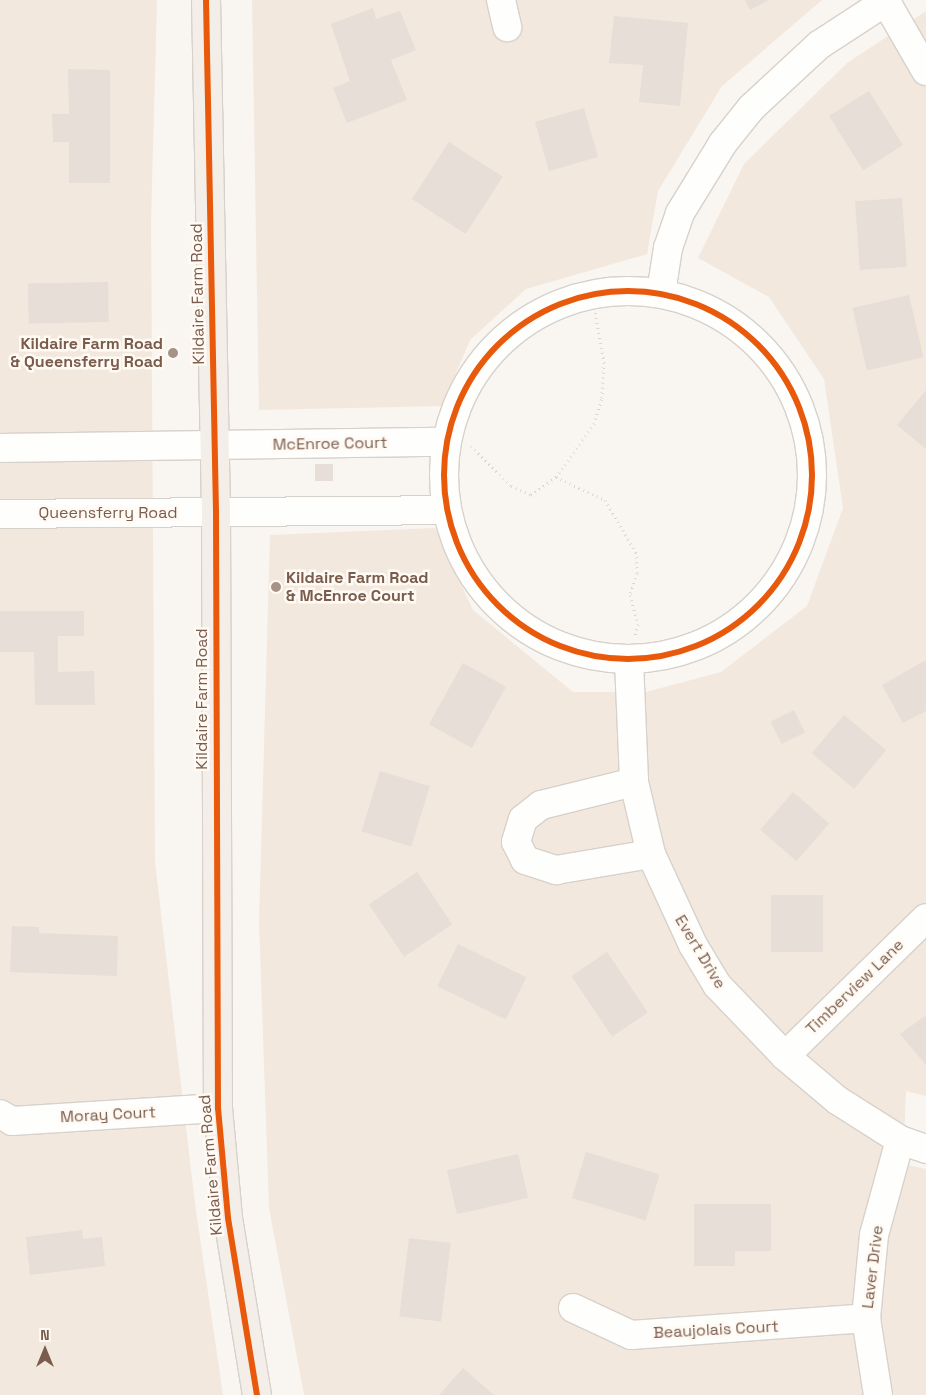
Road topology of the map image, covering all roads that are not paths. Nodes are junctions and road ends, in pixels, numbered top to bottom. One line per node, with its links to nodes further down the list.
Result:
1 (206, 0): 8 (main road, Kildaire Farm Road)
2 (501, 0): 4 (street)
3 (886, 0): 5 (street); 6 (street)
4 (507, 27)
5 (926, 71)
6 (661, 293): 7 (street); 13 (street)
7 (447, 431): 8 (street, McEnroe Court); 10 (street)
8 (215, 446): 9 (street); 11 (main road, Kildaire Farm Road)
9 (0, 448)
10 (446, 510): 11 (street); 13 (street)
11 (216, 512): 12 (street, Queensferry Road); 18 (main road, Kildaire Farm Road)
12 (0, 514)
13 (629, 660): 14 (street, Evert Drive)
14 (634, 782): 15 (street, Evert Drive); 15 (street)
15 (651, 854): 17 (street, Evert Drive)
16 (926, 918): 17 (street, Timberview Lane)
17 (785, 1056): 20 (street, Evert Drive)
18 (218, 1108): 19 (street, Moray Court); 24 (main road, Kildaire Farm Road)
19 (0, 1114)
20 (900, 1140): 21 (street, Evert Drive); 23 (street, Laver Drive)
21 (926, 1149)
22 (572, 1308): 23 (street, Beaujolais Court)
23 (866, 1318): 25 (street, Laver Drive)
24 (257, 1395)
25 (878, 1395)

